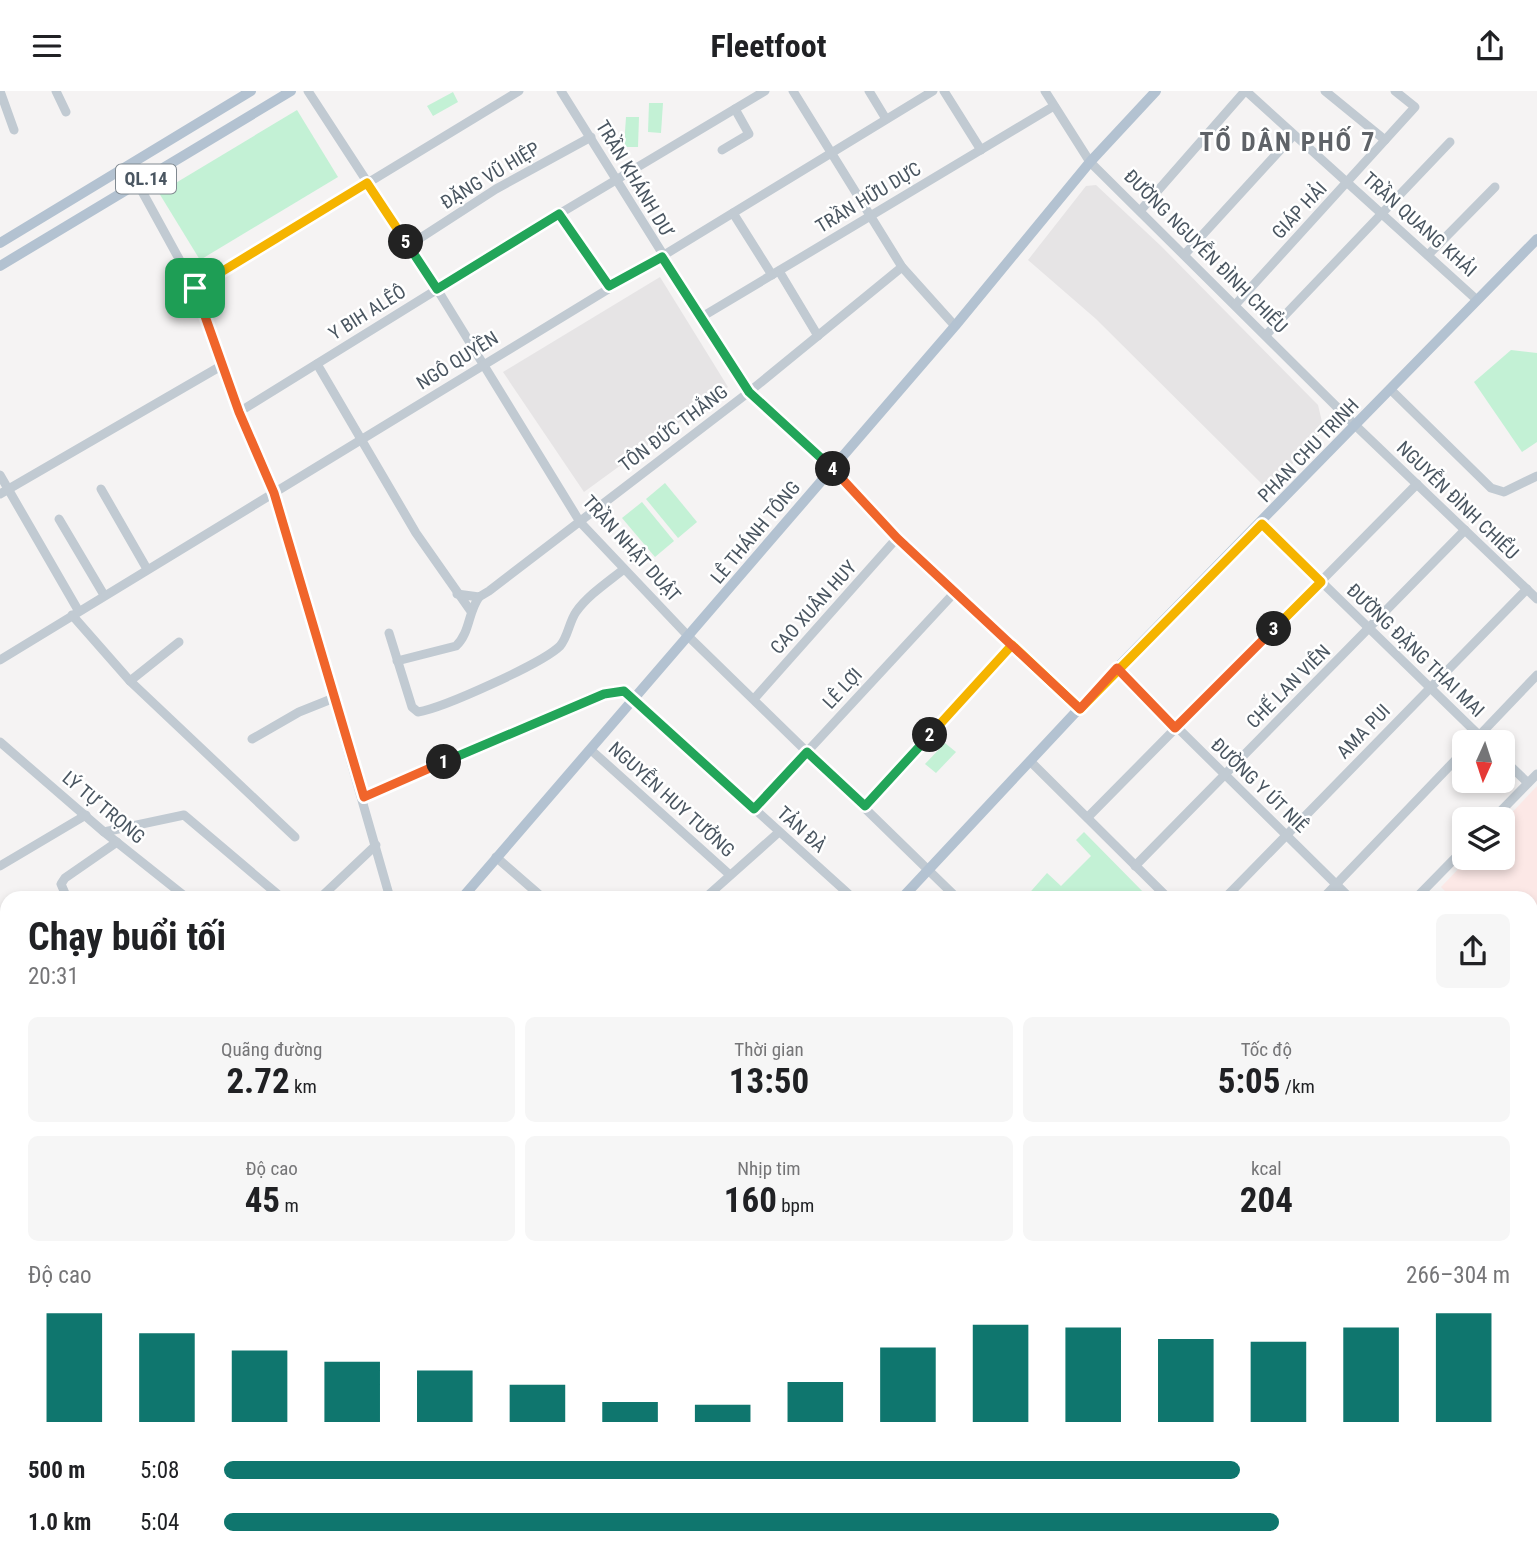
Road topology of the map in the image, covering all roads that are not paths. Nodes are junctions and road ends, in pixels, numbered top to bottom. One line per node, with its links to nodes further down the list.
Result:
1 (0, 91): 22 (street)
2 (56, 91): 20 (street)
3 (251, 91): 42 (main road, QL.14)
4 (291, 91): 34 (main road, QL.14)
5 (308, 91): 33 (street, TRẦN NHẬT DUẬT)
6 (519, 91): 33 (street)
7 (561, 91): 24 (street, TRẦN KHÁNH DƯ)
8 (765, 91): 19 (street, Y BIH ALÊÔ)
9 (793, 91): 29 (street)
10 (869, 91): 21 (street)
11 (933, 91): 21 (street, NGÔ QUYỀN)
12 (944, 91): 28 (street)
13 (1045, 91): 18 (street, ĐƯỜNG NGUYỄN ĐÌNH CHIỂU)
14 (1156, 91): 30 (main road, LÊ THÁNH TÔNG)
15 (1245, 91): 23 (street, TRẦN QUANG KHẢI); 36 (street)
16 (1325, 91): 25 (street)
17 (1395, 91): 25 (street, GIÁP HẢI)
18 (1054, 106): 28 (street, TRẦN HỮU DỰC); 30 (street, ĐƯỜNG NGUYỄN ĐÌNH CHIỂU)
19 (735, 110): 27 (street); 31 (street, Y BIH ALÊÔ)
20 (66, 112)
21 (886, 119): 29 (street, NGÔ QUYỀN)
22 (14, 130)
23 (1293, 136): 32 (street, TRẦN QUANG KHẢI); 44 (street)
24 (591, 137): 31 (street, TRẦN KHÁNH DƯ); 43 (street, ĐẶNG VŨ HIỆP)
25 (1385, 140): 32 (street, GIÁP HẢI)
26 (1450, 142): 37 (street)
27 (722, 150)
28 (981, 150): 40 (street, TRẦN HỮU DỰC)
29 (833, 151): 38 (street, NGÔ QUYỀN); 40 (street)
30 (1090, 162): 36 (street, ĐƯỜNG NGUYỄN ĐÌNH CHIỂU); 56 (main road, LÊ THÁNH TÔNG)
31 (618, 180): 39 (street, Y BIH ALÊÔ); 46 (street, TRẦN KHÁNH DƯ)
32 (1348, 182): 37 (street, TRẦN QUANG KHẢI); 54 (street, GIÁP HẢI)
33 (367, 183): 43 (street, TRẦN NHẬT DUẬT); 51 (street)
34 (138, 184): 47 (main road, QL.14); 51 (street)
35 (1495, 187): 45 (street)
36 (1140, 211): 44 (street, ĐƯỜNG NGUYỄN ĐÌNH CHIỂU)
37 (1382, 211): 45 (street, TRẦN QUANG KHẢI); 57 (street)
38 (733, 213): 46 (street, NGÔ QUYỀN); 49 (street)
39 (559, 214): 50 (street); 52 (street, Y BIH ALÊÔ)
40 (871, 216): 48 (street); 49 (street, TRẦN HỮU DỰC)
41 (1537, 239): 53 (main road, PHAN CHU TRINH)
42 (0, 243)
43 (408, 246): 52 (street, TRẦN NHẬT DUẬT)
44 (1185, 254): 54 (street, ĐƯỜNG NGUYỄN ĐÌNH CHIỂU)
45 (1428, 255): 53 (street, TRẦN QUANG KHẢI)
46 (662, 257): 50 (street, NGÔ QUYỀN); 55 (street, TRẦN KHÁNH DƯ)
47 (0, 266)
48 (902, 267): 56 (street); 58 (street, TÔN ĐỨC THẮNG)
49 (776, 273): 55 (street, TRẦN HỮU DỰC); 58 (street)
50 (609, 286): 60 (street, NGÔ QUYỀN)
51 (195, 288): 61 (street)
52 (437, 289): 59 (street, Y BIH ALÊÔ); 60 (street, TRẦN NHẬT DUẬT)
53 (1477, 300): 62 (main road, PHAN CHU TRINH)
54 (1236, 304): 57 (street, ĐƯỜNG NGUYỄN ĐÌNH CHIỂU)
55 (700, 318): 63 (street, TRẦN KHÁNH DƯ)
56 (955, 326): 67 (main road, LÊ THÁNH TÔNG)
57 (1266, 335): 65 (street, ĐƯỜNG NGUYỄN ĐÌNH CHIỂU)
58 (818, 336): 63 (street, TÔN ĐỨC THẮNG)
59 (317, 364): 64 (street, Y BIH ALÊÔ); 66 (street)
60 (482, 365): 66 (street, NGÔ QUYỀN); 75 (street, TRẦN NHẬT DUẬT)
61 (222, 366): 64 (street); 72 (street)
62 (1390, 389): 65 (main road, PHAN CHU TRINH); 69 (street)
63 (749, 392): 67 (street, TRẦN KHÁNH DƯ); 75 (street, TÔN ĐỨC THẮNG)
64 (239, 412): 73 (street)
65 (1356, 426): 70 (street, NGUYỄN ĐÌNH CHIỂU); 76 (main road, PHAN CHU TRINH)
66 (361, 440): 73 (street, NGÔ QUYỀN); 84 (street)
67 (832, 468): 78 (street, TRẦN KHÁNH DƯ); 92 (main road, LÊ THÁNH TÔNG)
68 (0, 475): 72 (street)
69 (1537, 476)
70 (1417, 484): 77 (street, NGUYỄN ĐÌNH CHIỂU); 81 (street)
71 (101, 489): 79 (street)
72 (4, 492): 89 (street)
73 (274, 493): 79 (street, NGÔ QUYỀN); 101 (street)
74 (59, 519): 85 (street)
75 (580, 521): 80 (street, TRẦN NHẬT DUẬT); 86 (street, TÔN ĐỨC THẮNG)
76 (1262, 524): 81 (street, ĐƯỜNG ĐẶNG THAI MAI); 97 (main road, PHAN CHU TRINH)
77 (1465, 530): 82 (street, NGUYỄN ĐÌNH CHIỂU); 90 (street, CHẾ LAN VIÊN)
78 (897, 538): 83 (street, TRẦN KHÁNH DƯ); 103 (street, CAO XUÂN HUY)
79 (147, 569): 85 (street, NGÔ QUYỀN)
80 (624, 569): 92 (street, TRẦN NHẬT DUẬT); 96 (street)
81 (1321, 582): 90 (street, ĐƯỜNG ĐẶNG THAI MAI); 105 (street)
82 (1527, 589): 87 (street, NGUYỄN ĐÌNH CHIỂU); 100 (street, AMA PUI)
83 (956, 591): 94 (street, TRẦN KHÁNH DƯ); 111 (street, LÊ LỢI)
84 (457, 594): 86 (street); 88 (street)
85 (104, 595): 89 (street, NGÔ QUYỀN)
86 (480, 597): 88 (street, TÔN ĐỨC THẮNG)
87 (1537, 599)
88 (470, 610): 96 (street, TÔN ĐỨC THẮNG)
89 (75, 613): 95 (street, NGÔ QUYỀN); 99 (street)
90 (1368, 630): 100 (street, ĐƯỜNG ĐẶNG THAI MAI); 116 (street, CHẾ LAN VIÊN)
91 (389, 633): 96 (street)
92 (688, 637): 102 (main road, LÊ THÁNH TÔNG); 103 (street, TRẦN NHẬT DUẬT)
93 (179, 642): 99 (street)
94 (1012, 645): 104 (street, TRẦN KHÁNH DƯ); 119 (street)
95 (0, 660)
96 (397, 661)
97 (1117, 668): 104 (main road, PHAN CHU TRINH); 105 (street, ĐƯỜNG Y ÚT NIÊ)
98 (1537, 674): 107 (street)
99 (130, 681): 127 (street)
100 (1430, 687): 106 (street, ĐƯỜNG ĐẶNG THAI MAI); 126 (street, AMA PUI)
101 (334, 698): 108 (street); 118 (street)
102 (636, 699): 110 (main road, LÊ THÁNH TÔNG); 118 (street); 121 (street, TẢN ĐÀ)
103 (754, 699): 111 (street, TRẦN NHẬT DUẬT)
104 (1080, 709): 112 (main road, PHAN CHU TRINH)
105 (1175, 728): 116 (street, ĐƯỜNG Y ÚT NIÊ); 123 (street)
106 (1470, 730)
107 (1488, 730)
108 (252, 739)
109 (0, 742): 122 (street, LÝ TỰ TRỌNG)
110 (591, 750): 130 (main road, LÊ THÁNH TÔNG); 135 (street, NGUYỄN HUY TƯỞNG)
111 (807, 752): 119 (street, TRẦN NHẬT DUẬT); 121 (street, LÊ LỢI)
112 (1030, 761): 123 (street); 134 (main road, PHAN CHU TRINH)
113 (1452, 764): 136 (street)
114 (1516, 771): 117 (street)
115 (1537, 774): 117 (street)
116 (1224, 775): 126 (street, ĐƯỜNG Y ÚT NIÊ); 133 (street, CHẾ LAN VIÊN)
117 (1528, 783): 120 (street)
118 (364, 797): 129 (street)
119 (865, 806): 134 (street, TRẦN NHẬT DUẬT)
120 (1505, 807)
121 (754, 809): 125 (street, TẢN ĐÀ)
122 (86, 815): 124 (street, LÝ TỰ TRỌNG); 132 (street)
123 (1088, 817): 133 (street)
124 (104, 832): 128 (street, LÝ TỰ TRỌNG); 139 (street)
125 (779, 832): 135 (street); 145 (street, TẢN ĐÀ)
126 (1287, 835): 136 (street, ĐƯỜNG Y ÚT NIÊ); 149 (street, AMA PUI)
127 (295, 837)
128 (117, 842): 137 (street); 138 (street, LÝ TỰ TRỌNG)
129 (376, 845): 140 (street); 141 (street)
130 (496, 857): 142 (main road, LÊ THÁNH TÔNG); 143 (street)
131 (1452, 861): 152 (street)
132 (0, 866)
133 (1135, 866): 148 (street)
134 (929, 870): 146 (main road, PHAN CHU TRINH); 147 (street, TRẦN NHẬT DUẬT)
135 (730, 875): 144 (street)
136 (1336, 884): 150 (street); 151 (street, ĐƯỜNG Y ÚT NIÊ)
137 (64, 891)
138 (178, 891)
139 (274, 891)
140 (327, 891)
141 (388, 891)
142 (468, 891)
143 (536, 891)
144 (713, 891)
145 (845, 891)
146 (909, 891)
147 (950, 891)
148 (1161, 891)
149 (1232, 891)
150 (1330, 891)
151 (1343, 891)
152 (1423, 891)

